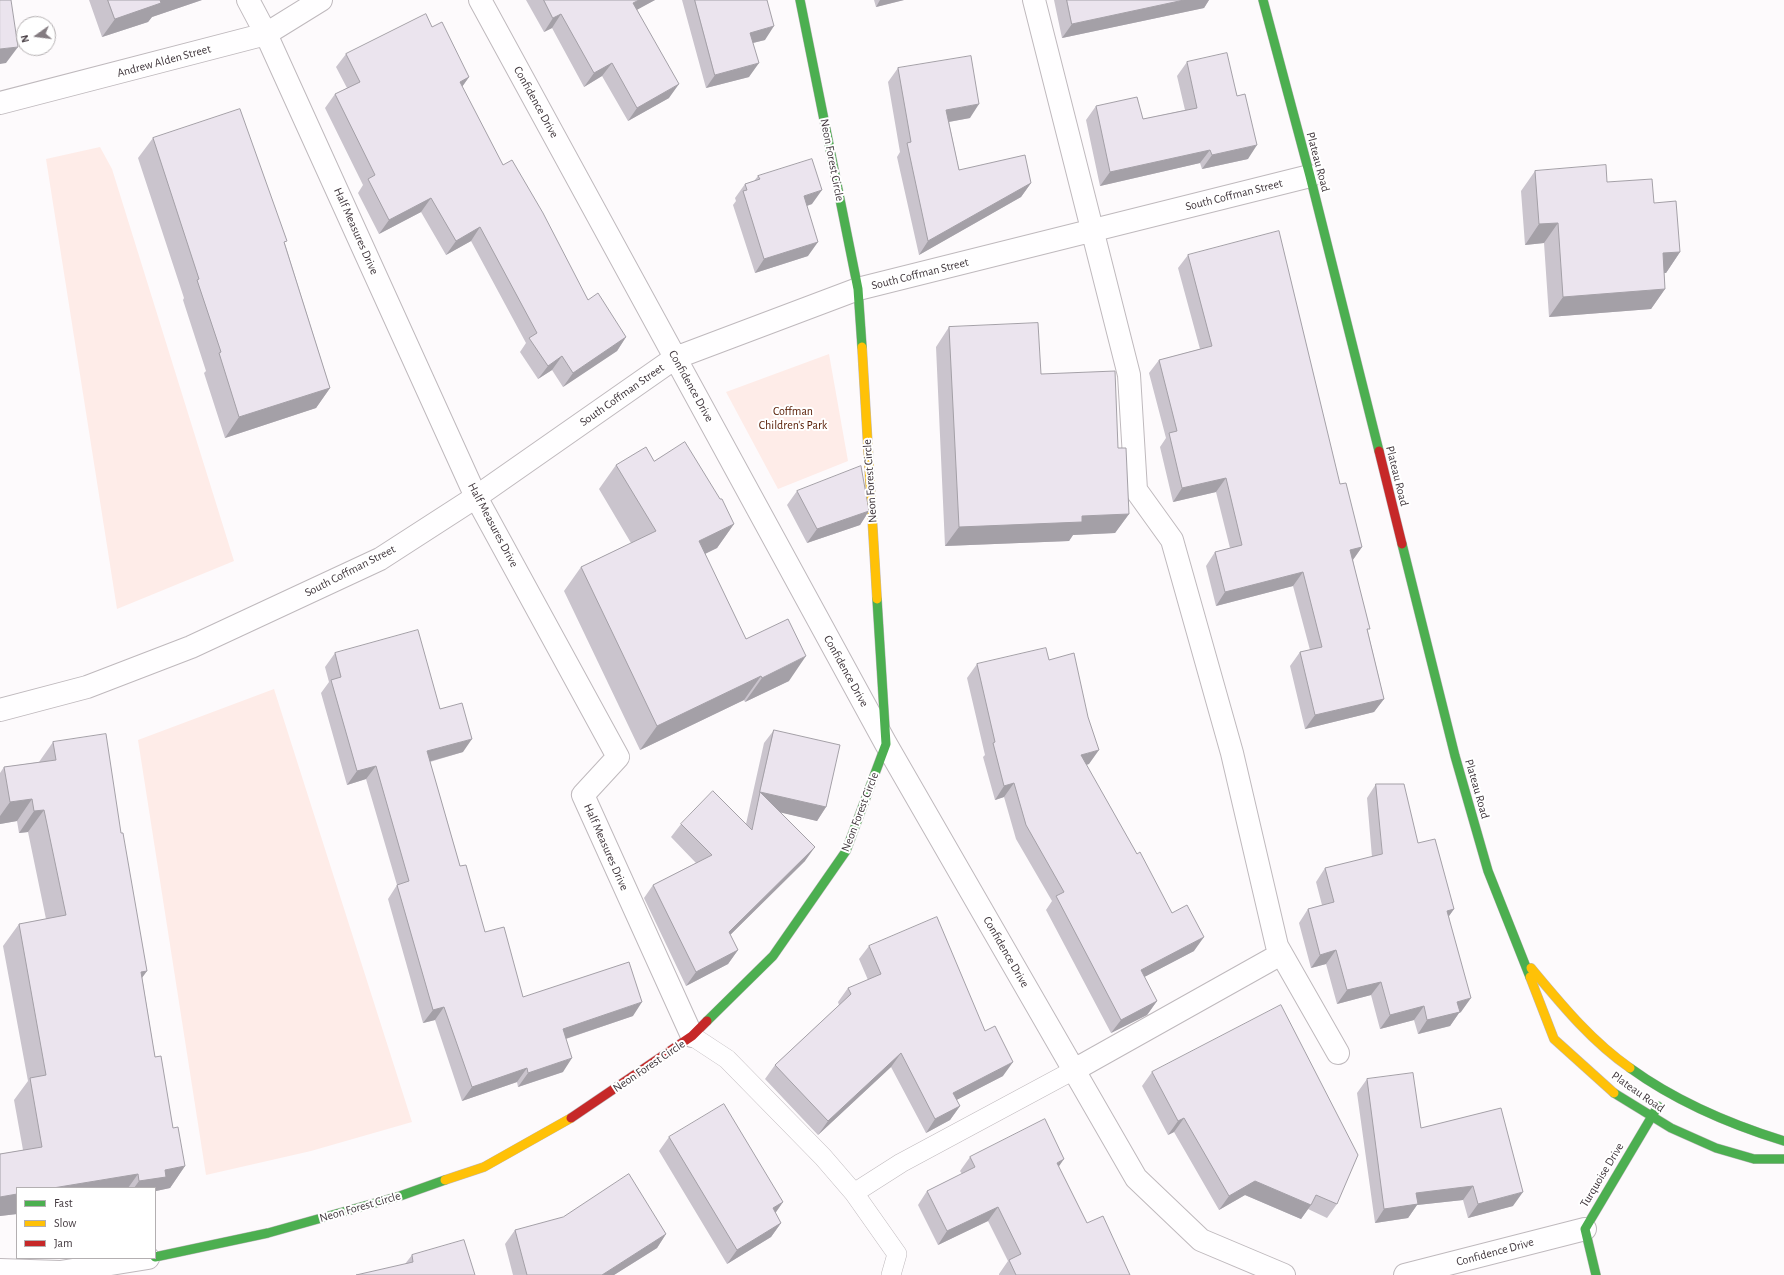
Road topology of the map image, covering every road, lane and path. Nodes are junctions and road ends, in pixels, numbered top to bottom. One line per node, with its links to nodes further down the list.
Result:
1 (248, 0): 7 (street, Half Measures Drive)
2 (321, 0): 7 (street, Andrew Alden Street)
3 (480, 0): 12 (street, Confidence Drive)
4 (800, 0): 11 (street, Neon Forest Circle)
5 (1034, 0): 10 (street)
6 (1263, 0): 9 (street, Plateau Road)
7 (266, 34): 8 (street, Andrew Alden Street); 13 (street, Half Measures Drive)
8 (0, 104)
9 (1310, 176): 10 (street, South Coffman Street); 17 (street, Plateau Road)
10 (1093, 230): 11 (street, South Coffman Street); 16 (street)
11 (858, 289): 12 (street, South Coffman Street); 15 (street, Neon Forest Circle)
12 (675, 358): 13 (street, South Coffman Street); 15 (street, Confidence Drive)
13 (476, 497): 14 (street, South Coffman Street); 18 (street, Half Measures Drive)
14 (0, 710)
15 (886, 744): 18 (street, Neon Forest Circle); 20 (street, Confidence Drive)
16 (1281, 954): 19 (street); 20 (street)
17 (1520, 954): 21 (street, Plateau Road); 22 (street, Plateau Road)
18 (692, 1036): 25 (lane); 27 (street, Neon Forest Circle)
19 (1338, 1053)
20 (1074, 1070): 25 (lane); 31 (street, Confidence Drive)
21 (1665, 1093): 22 (street, Turquoise Drive); 23 (street, Plateau Road)
22 (1651, 1118): 24 (street, Plateau Road); 26 (street, Turquoise Drive)
23 (1784, 1141)
24 (1784, 1159)
25 (854, 1193): 30 (lane)
26 (1585, 1229): 32 (street, Confidence Drive); 33 (street)
27 (156, 1257)
28 (142, 1259): 29 (street)
29 (0, 1270)
30 (891, 1275)
31 (1284, 1275)
32 (1405, 1275)
33 (1596, 1275)

